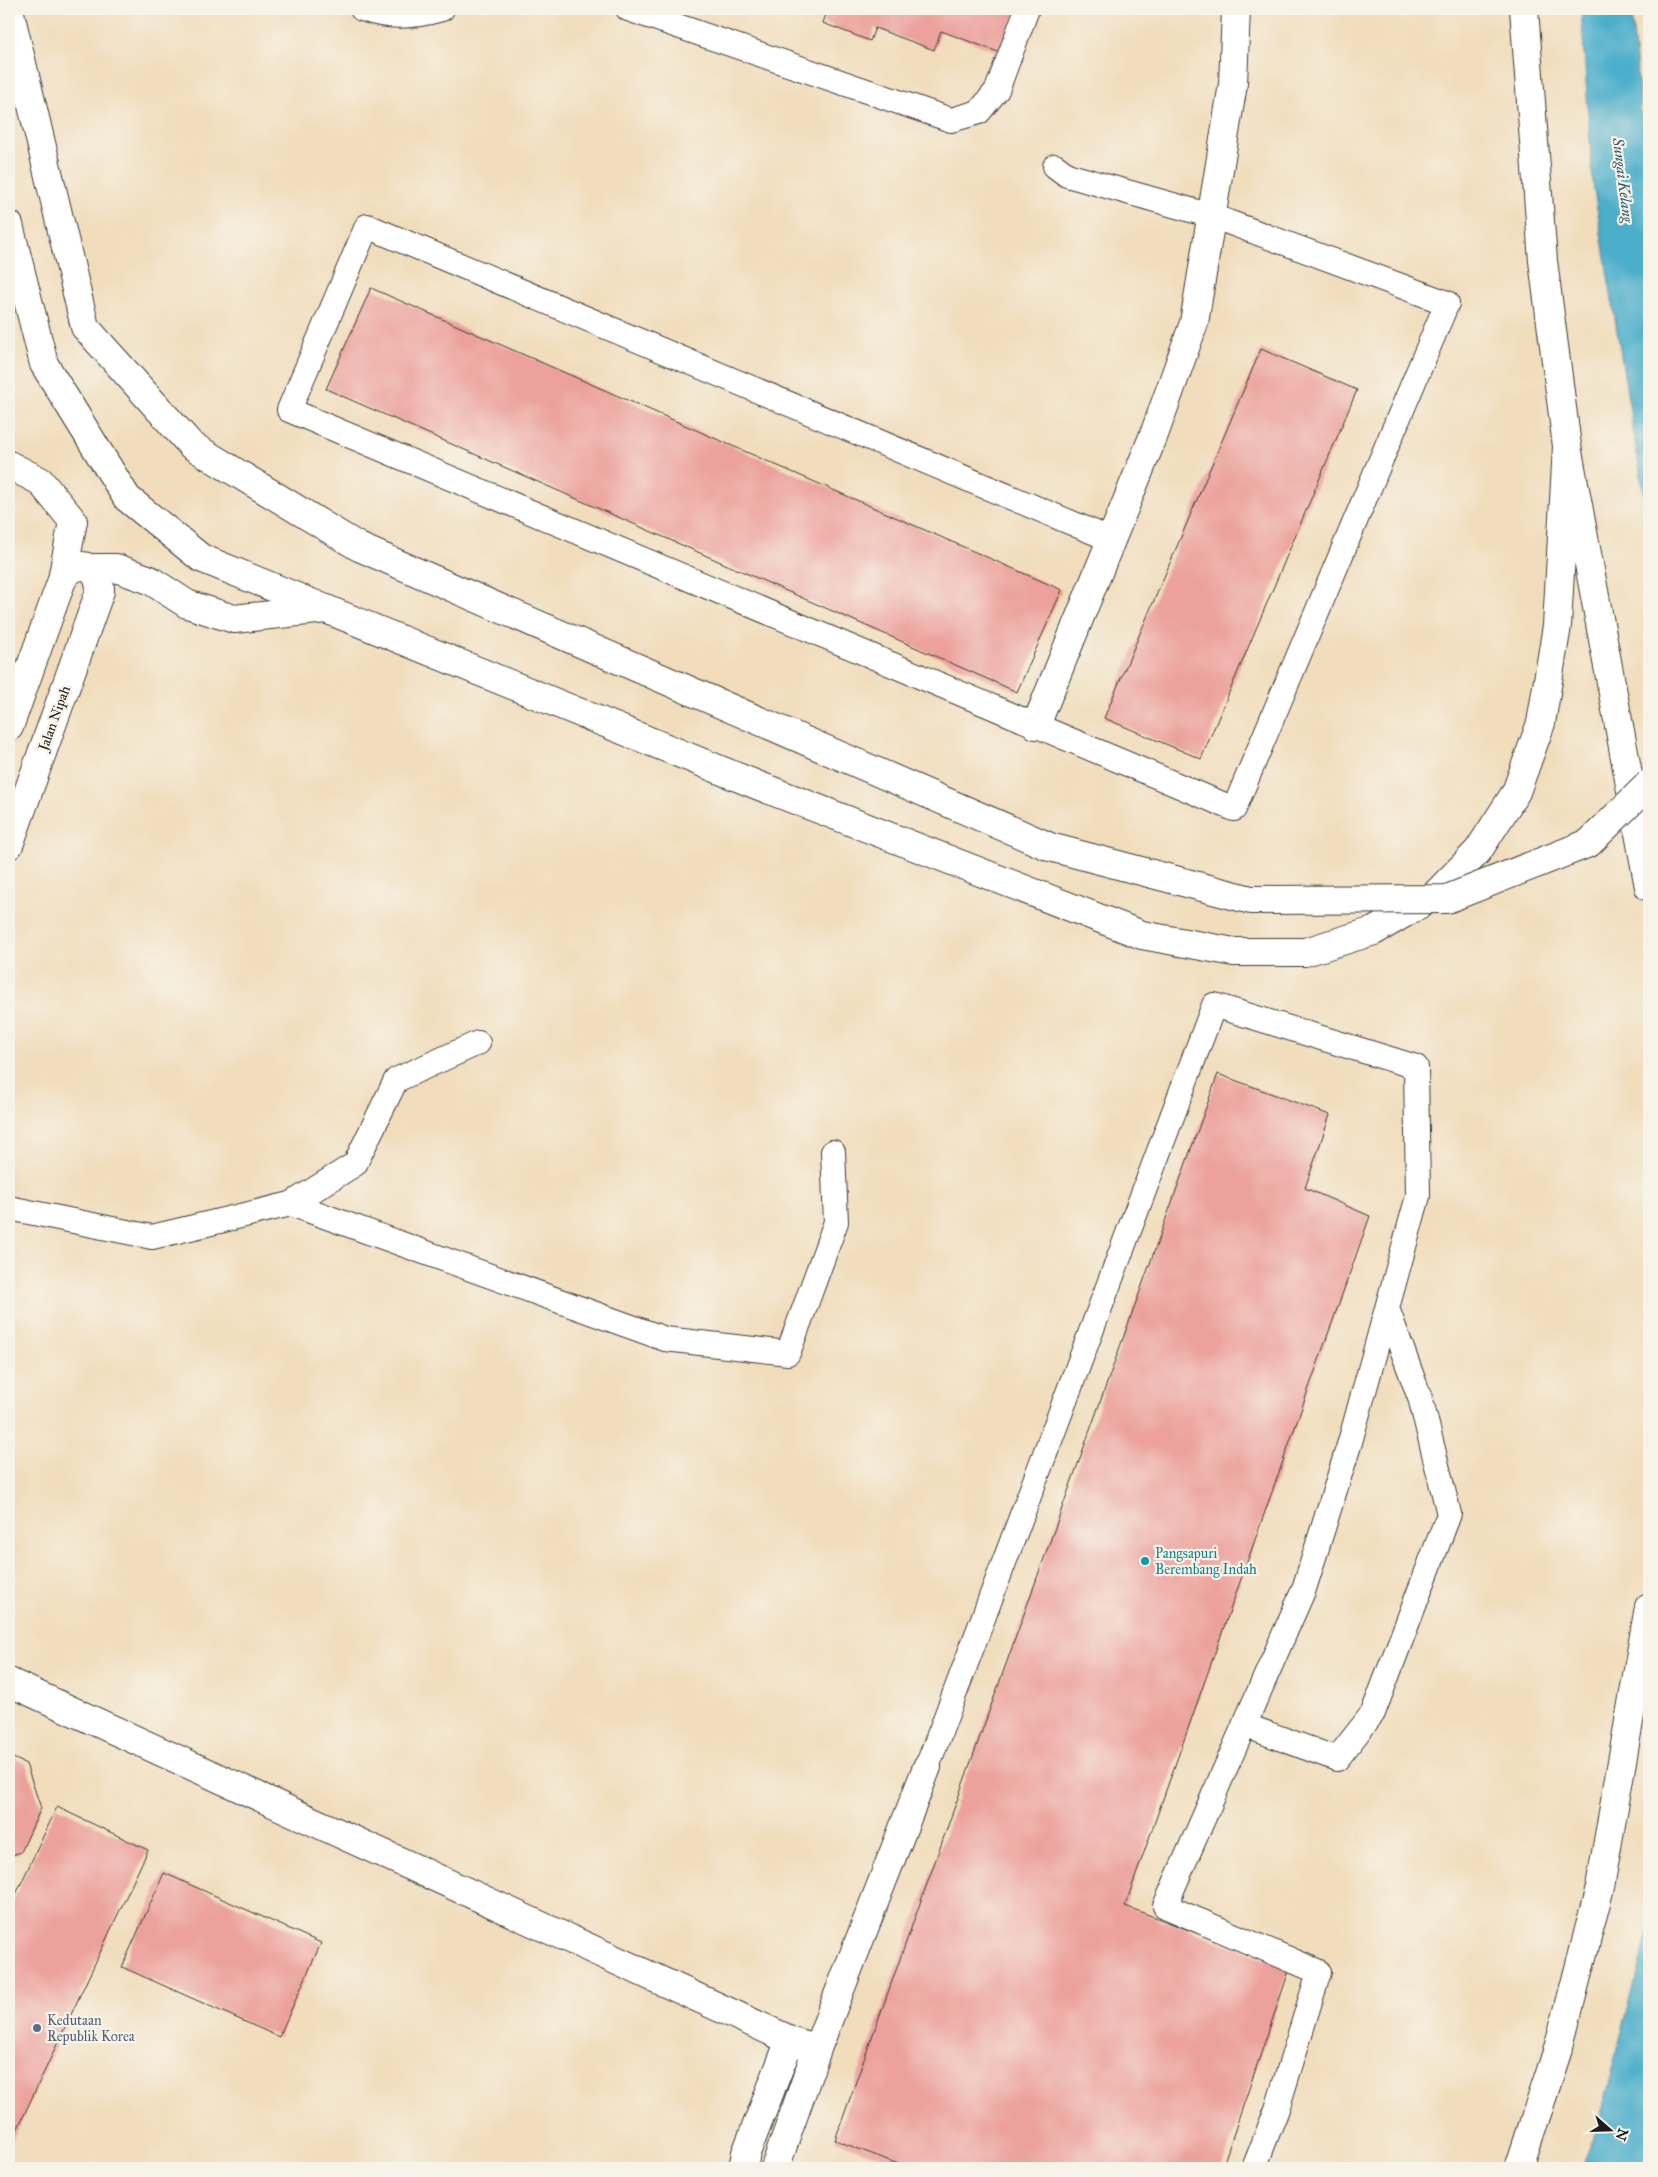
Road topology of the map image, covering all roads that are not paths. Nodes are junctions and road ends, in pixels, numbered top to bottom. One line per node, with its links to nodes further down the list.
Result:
1 (9, 9): 19 (main road, bridge)
2 (362, 9): 3 (lane)
3 (442, 9)
4 (628, 9): 5 (lane)
5 (1027, 9)
6 (1236, 9): 9 (main road)
7 (1524, 9): 11 (main road)
8 (1055, 166): 9 (lane)
9 (1212, 216): 13 (main road); 17 (lane)
10 (9, 225): 16 (main road)
11 (1567, 446): 16 (main road, bridge); 21 (main road)
12 (9, 465): 15 (main road)
13 (1112, 540): 17 (main road); 17 (lane)
14 (95, 579): 15 (main road); 16 (main road); 20 (main road, Jalan Nipah)
15 (62, 580): 18 (main road)
16 (326, 609)
17 (1036, 725)
18 (9, 727)
19 (1649, 784)
20 (9, 845)
21 (1649, 887)
22 (478, 1043): 24 (lane)
23 (833, 1152): 24 (lane)
24 (291, 1204): 25 (lane)
25 (9, 1208)
26 (1387, 1308): 29 (lane); 29 (lane); 30 (lane)
27 (1649, 1607): 36 (main road)
28 (9, 1682): 31 (main road)
29 (1244, 1725): 35 (lane)
30 (927, 1767): 32 (main road)
31 (790, 2040): 32 (main road); 33 (main road)
32 (817, 2049): 34 (main road)
33 (744, 2168)
34 (775, 2168)
35 (1254, 2168)
36 (1519, 2168)

